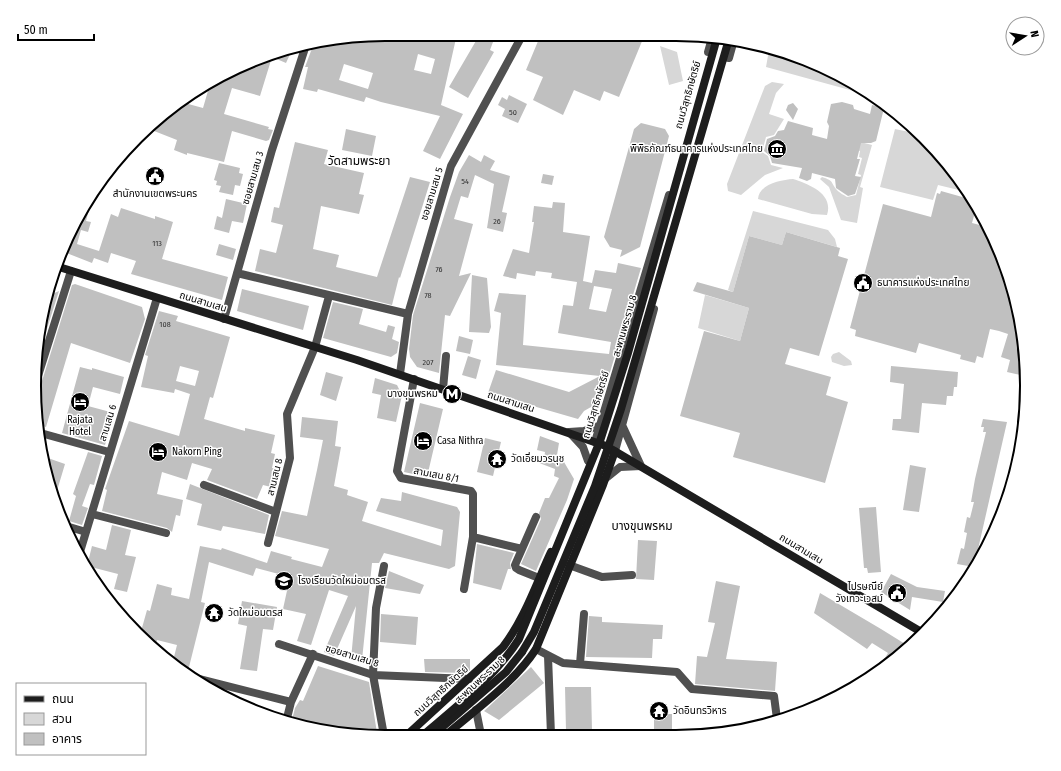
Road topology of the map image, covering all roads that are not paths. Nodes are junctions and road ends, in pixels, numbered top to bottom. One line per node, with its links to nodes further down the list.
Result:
1 (519, 41): 16 (street, ซอยสามเสน 5)
2 (711, 43): 7 (street)
3 (715, 44): 68 (main road, สะพานพระราม 8, bridge)
4 (727, 45): 69 (main road, สะพานพระราม 8, bridge)
5 (732, 46): 8 (street)
6 (304, 51): 13 (street, ซอยสามเสน 3)
7 (711, 52): 8 (street, ถนนวิสุทธิกษัตริย์); 9 (street, ถนนวิสุทธิกษัตริย์)
8 (725, 57): 10 (street)
9 (686, 135): 10 (street); 26 (street, ถนนวิสุทธิกษัตริย์)
10 (702, 140): 27 (street)
11 (62, 268): 12 (main road, ถนนสามเสน)
12 (71, 271): 15 (main road, ถนนสามเสน); 19 (street)
13 (238, 273): 14 (street); 17 (street, ซอยสามเสน 3)
14 (329, 296): 16 (street); 20 (street, สานเสน 8)
15 (157, 298): 17 (main road, ถนนสามเสน); 32 (street, สานเสน 6)
16 (408, 314): 23 (street, ซอยสามเสน 5)
17 (224, 319): 20 (main road, ถนนสามเสน)
18 (44, 344): 19 (street)
19 (47, 345): 22 (street)
20 (315, 347): 23 (main road, ถนนสามเสน); 37 (street, สานเสน 8)
21 (446, 356): 25 (street)
22 (42, 362)
23 (400, 374): 24 (main road, ถนนสามเสน)
24 (414, 379): 25 (main road, ถนนสามเสน); 43 (street, สามเสน 8/1)
25 (443, 389): 28 (main road, ถนนสามเสน)
26 (600, 425): 28 (street); 30 (street, ถนนวิสุทธิกษัตริย์)
27 (622, 425): 31 (street); 34 (street)
28 (569, 432): 30 (main road, ถนนสามเสน); 33 (street)
29 (45, 434): 32 (street)
30 (595, 442): 31 (main road, ถนนสามเสน); 33 (main road, ถนนวิสุทธิกษัตริย์)
31 (615, 451): 34 (main road, ถนนสามเสน); 35 (main road)
32 (109, 452): 38 (street, สานเสน 6)
33 (587, 465): 35 (main road); 50 (main road, ถนนวิสุทธิกษัตริย์)
34 (641, 466): 35 (street); 53 (main road, ถนนสามเสน)
35 (605, 480): 47 (main road)
36 (204, 486): 37 (street)
37 (276, 512): 44 (street, สานเสน 8)
38 (92, 514): 41 (street, สานเสน 6); 42 (street)
39 (536, 517): 46 (street)
40 (72, 528): 41 (street)
41 (86, 532): 45 (street, สานเสน 6)
42 (166, 533)
43 (473, 537): 46 (street); 51 (street, สามเสน 8/1)
44 (268, 543)
45 (81, 547)
46 (522, 549): 50 (street)
47 (569, 565): 49 (street); 55 (main road)
48 (384, 566): 59 (street)
49 (632, 575)
50 (539, 578): 60 (main road, ถนนวิสุทธิกษัตริย์)
51 (464, 589)
52 (584, 614): 58 (street)
53 (918, 630)
54 (279, 644): 56 (street, ซอยสามเสน 8)
55 (536, 649): 57 (street); 63 (main road)
56 (313, 654): 59 (street, ซอยสามเสน 8); 62 (street)
57 (548, 656): 58 (street); 72 (street)
58 (580, 664): 64 (street)
59 (373, 675): 60 (street, ซอยสามเสน 8); 66 (street)
60 (469, 679): 67 (main road, ถนนวิสุทธิกษัตริย์)
61 (209, 681): 62 (street)
62 (291, 702): 65 (street)
63 (476, 710): 70 (main road); 71 (street)
64 (776, 715)
65 (288, 716)
66 (382, 730)
67 (413, 730)
68 (429, 730)
69 (439, 730)
70 (452, 730)
71 (480, 730)
72 (551, 730)

